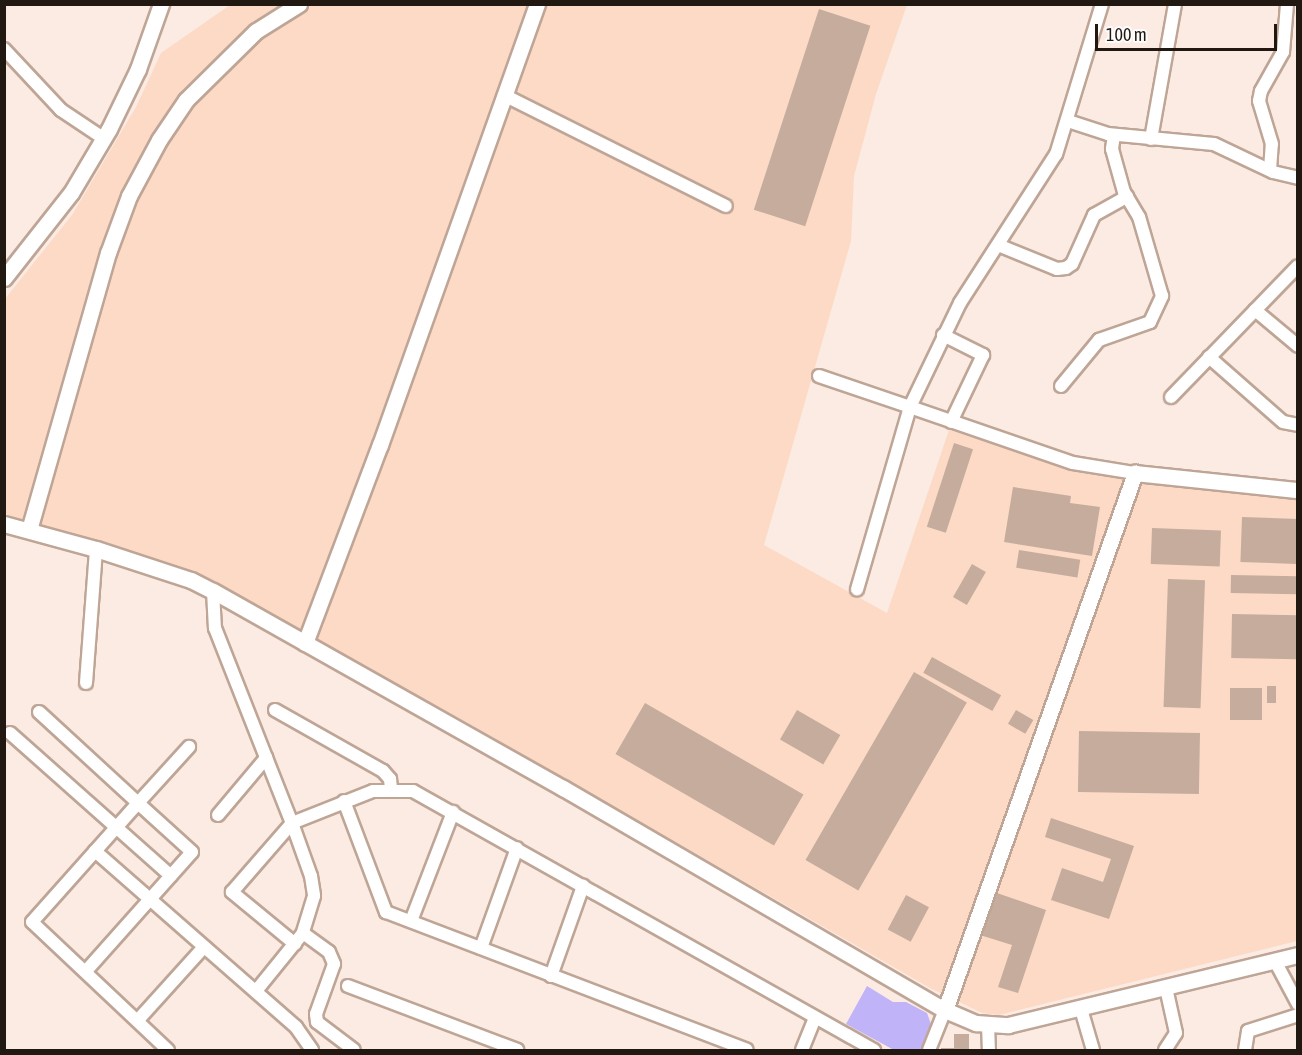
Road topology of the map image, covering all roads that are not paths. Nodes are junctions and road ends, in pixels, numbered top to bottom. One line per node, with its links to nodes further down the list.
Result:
1 (161, 4): 12 (street)
2 (299, 4): 34 (street)
3 (537, 4): 9 (street)
4 (1102, 4): 10 (street)
5 (1175, 4): 13 (street)
6 (1288, 4): 7 (street); 14 (street)
7 (1298, 7)
8 (4, 49): 12 (street)
9 (504, 95): 17 (street); 38 (street)
10 (1068, 121): 11 (street); 18 (street)
11 (1114, 135): 13 (street); 16 (street)
12 (104, 138): 20 (street)
13 (1151, 139): 14 (street)
14 (1270, 170): 15 (street)
15 (1298, 178)
16 (1127, 197): 18 (street); 26 (street)
17 (726, 206)
18 (998, 245): 22 (street)
19 (1298, 266): 21 (street)
20 (4, 278)
21 (1255, 310): 23 (street); 24 (street)
22 (942, 335): 28 (street); 29 (street)
23 (1298, 346)
24 (1209, 357): 27 (street); 30 (street)
25 (819, 376): 28 (street)
26 (1060, 386)
27 (1171, 397)
28 (910, 407): 29 (street); 36 (street)
29 (951, 422): 31 (street)
30 (1298, 425)
31 (1135, 473): 32 (street); 71 (street)
32 (1298, 490)
33 (4, 524): 34 (street)
34 (29, 530): 35 (street)
35 (96, 549): 37 (street); 39 (street)
36 (857, 589)
37 (213, 591): 38 (street); 44 (street)
38 (305, 644): 71 (street)
39 (86, 683)
40 (275, 710): 45 (street)
41 (39, 712): 47 (street)
42 (10, 733): 51 (street)
43 (189, 747): 47 (street)
44 (266, 758): 49 (street); 50 (street)
45 (391, 789): 46 (street); 48 (street)
46 (344, 801): 50 (street); 57 (street)
47 (138, 803): 51 (street); 54 (street)
48 (453, 812): 52 (street); 57 (street)
49 (218, 815)
50 (292, 823): 58 (street); 59 (street)
51 (116, 829): 53 (street); 54 (street)
52 (517, 848): 55 (street); 61 (street)
53 (94, 851): 56 (street); 64 (street)
54 (171, 876): 56 (street)
55 (583, 886): 65 (street); 73 (street)
56 (150, 900): 60 (street); 64 (street)
57 (411, 921): 61 (street)
58 (303, 933): 59 (street); 79 (street)
59 (295, 944): 68 (street)
60 (204, 947): 68 (street); 74 (street)
61 (481, 948): 65 (street)
62 (1298, 955): 63 (street)
63 (1275, 961): 67 (street); 69 (street)
64 (86, 971): 74 (street)
65 (551, 976): 81 (street)
66 (348, 986): 76 (street)
67 (1166, 988): 70 (street); 87 (street)
68 (256, 991): 78 (street)
69 (1298, 1004)
70 (1081, 1009): 75 (street); 86 (street)
71 (945, 1010): 75 (street); 84 (street)
72 (1298, 1015): 88 (street)
73 (815, 1017): 82 (street); 83 (street)
74 (138, 1020): 77 (street)
75 (988, 1024): 85 (street)
76 (503, 1048): 80 (street)
77 (168, 1049)
78 (312, 1050)
79 (354, 1050)
80 (517, 1050)
81 (747, 1050)
82 (802, 1050)
83 (874, 1050)
84 (929, 1050)
85 (989, 1050)
86 (1093, 1050)
87 (1165, 1050)
88 (1245, 1050)

